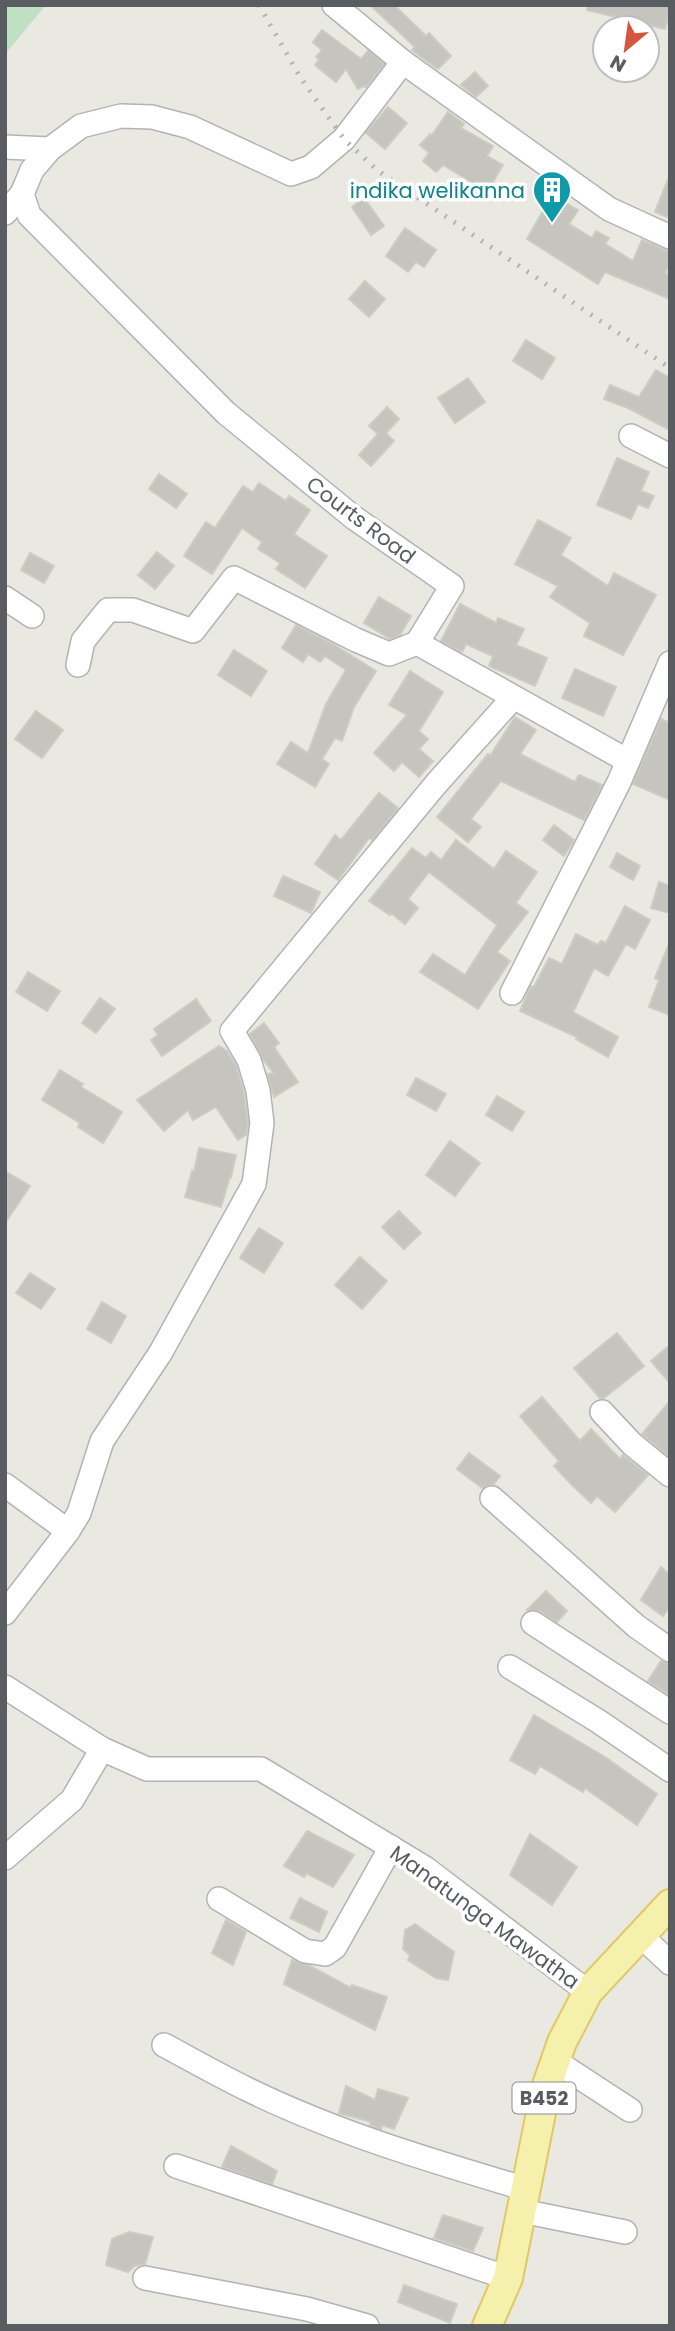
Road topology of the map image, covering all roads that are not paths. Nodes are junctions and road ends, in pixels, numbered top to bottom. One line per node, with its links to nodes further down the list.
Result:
1 (345, 9): 2 (street)
2 (403, 62): 4 (street); 7 (street)
3 (5, 147): 4 (street)
4 (50, 149): 5 (street)
5 (22, 194): 6 (street); 12 (street, Courts Road)
6 (5, 213)
7 (670, 237)
8 (631, 436): 9 (street)
9 (670, 456)
10 (5, 598): 11 (street)
11 (32, 616)
12 (417, 643): 14 (street); 15 (street)
13 (670, 663): 16 (street)
14 (78, 665)
15 (513, 698): 16 (street); 22 (street)
16 (628, 761): 17 (street)
17 (512, 993)
18 (602, 1412): 19 (street)
19 (670, 1475)
20 (5, 1485): 22 (street)
21 (492, 1498): 25 (street)
22 (68, 1531): 23 (street)
23 (5, 1613)
24 (533, 1623): 28 (street)
25 (670, 1650)
26 (510, 1667): 30 (street)
27 (5, 1687): 29 (street, Manatunga Mawatha)
28 (670, 1712)
29 (102, 1749): 31 (street, Manatunga Mawatha); 32 (street)
30 (670, 1770)
31 (391, 1847): 33 (street); 37 (street, Manatunga Mawatha)
32 (5, 1858)
33 (219, 1899)
34 (670, 1904): 35 (main road, B452)
35 (639, 1934): 36 (street); 37 (main road, B452)
36 (670, 1964)
37 (588, 1992): 39 (main road, B452)
38 (164, 2045): 42 (street)
39 (555, 2061): 40 (street); 42 (main road, B452)
40 (630, 2110)
41 (176, 2166): 45 (street)
42 (524, 2200): 43 (street); 45 (main road, B452)
43 (625, 2232)
44 (145, 2278): 46 (street)
45 (508, 2278): 47 (main road, B452)
46 (367, 2326)
47 (487, 2326)

